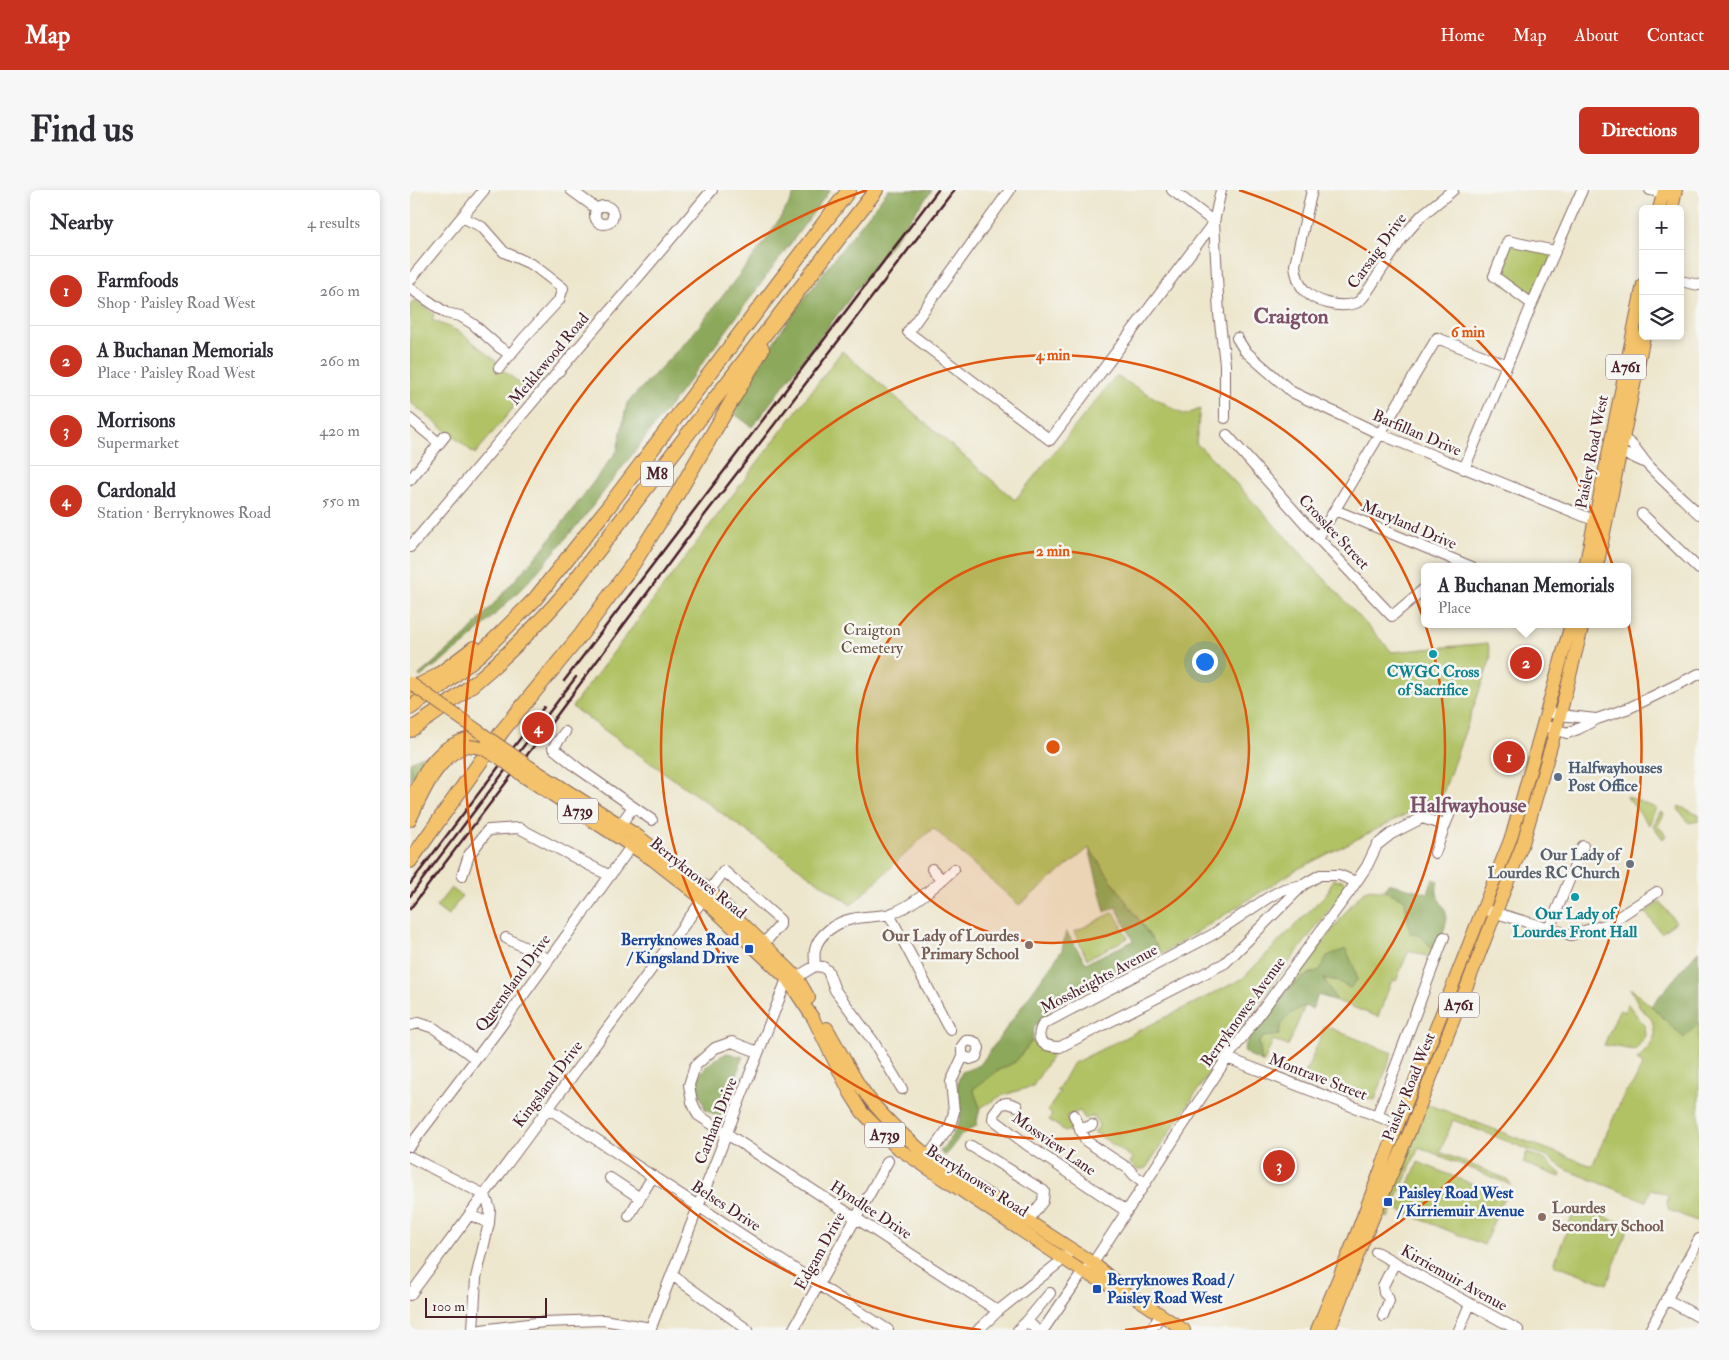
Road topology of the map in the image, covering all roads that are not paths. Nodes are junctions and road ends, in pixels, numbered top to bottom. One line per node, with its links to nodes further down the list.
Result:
1 (484, 190): 17 (street)
2 (571, 190): 16 (street)
3 (712, 190): 46 (street, Meiklewood Road)
4 (849, 190): 52 (highway, M8)
5 (876, 190): 24 (highway, M8)
6 (1010, 190): 18 (street)
7 (1172, 190): 18 (street)
8 (1221, 190): 18 (street)
9 (1312, 190): 10 (street, Carsaig Drive)
10 (1453, 190)
11 (1582, 190): 19 (street)
12 (1650, 190): 13 (street)
13 (1669, 192): 14 (main road); 15 (main road)
14 (1661, 205)
15 (1671, 205)
16 (597, 209)
17 (462, 217): 20 (street); 29 (street)
18 (1214, 222): 32 (street)
19 (1555, 251): 26 (street); 26 (street)
20 (410, 280)
21 (1684, 282): 22 (street)
22 (1699, 285)
23 (410, 288): 29 (street)
24 (797, 293): 63 (highway, M8); 80 (highway)
25 (1641, 295): 36 (main road, Paisley Road West / A761)
26 (1532, 304): 30 (street)
27 (1237, 338): 34 (street, Barfillan Drive)
28 (1643, 340): 36 (main road, Paisley Road West / A761)
29 (511, 354): 31 (street)
30 (1507, 365): 34 (street); 39 (street)
31 (499, 368)
32 (1226, 418)
33 (410, 419): 40 (street)
34 (1380, 434): 39 (street, Barfillan Drive); 41 (street)
35 (1227, 436): 45 (street, Crosslee Street)
36 (1618, 437): 37 (main road, Paisley Road West / A761); 38 (street)
37 (1615, 452): 38 (street); 44 (main road, Paisley Road West / A761)
38 (1648, 464): 43 (street)
39 (1464, 469): 44 (street, Barfillan Drive)
40 (410, 480)
41 (1335, 510): 45 (street); 47 (street, Maryland Drive)
42 (1642, 514): 50 (street)
43 (1699, 514)
44 (1600, 522): 48 (main road, Paisley Road West / A761); 49 (main road, Paisley Road West / A761)
45 (1318, 538): 51 (street, Crosslee Street)
46 (410, 547)
47 (1451, 563)
48 (1586, 563)
49 (1596, 563)
50 (1699, 569)
51 (1421, 591)
52 (535, 599): 57 (highway); 58 (highway, M8)
53 (1570, 628): 59 (main road, Paisley Road West / A761)
54 (1583, 628): 60 (main road, Paisley Road West / A761)
55 (1699, 674): 61 (street)
56 (410, 683): 66 (main road, Berryknowes Road, bridge)
57 (410, 690)
58 (410, 708)
59 (1547, 712): 60 (street); 62 (main road, Paisley Road West / A761)
60 (1560, 716): 61 (street); 64 (main road, Paisley Road West / A761)
61 (1597, 719): 64 (street)
62 (1543, 726): 64 (street); 90 (main road, Paisley Road West / A761)
63 (410, 730)
64 (1556, 730): 90 (main road, Paisley Road West / A761)
65 (565, 732): 71 (street, Berryknowes Road)
66 (484, 735): 67 (main road, Berryknowes Road, bridge); 68 (main road, Berryknowes Road / A739, bridge); 69 (main road)
67 (501, 759): 68 (main road, Berryknowes Road, bridge); 69 (main road, bridge)
68 (527, 771): 76 (main road, Berryknowes Road / A739)
69 (430, 772): 70 (main road); 73 (main road)
70 (410, 799)
71 (633, 807): 74 (street, Berryknowes Road); 76 (street)
72 (1452, 808): 75 (street)
73 (410, 820)
74 (652, 820)
75 (1445, 826): 79 (street); 86 (street, Berryknowes Avenue)
76 (617, 829): 77 (main road, Berryknowes Road / A739)
77 (635, 841): 84 (street, Queensland Drive); 89 (main road, Berryknowes Road / A739)
78 (1583, 846): 92 (street)
79 (1435, 853)
80 (410, 860)
81 (932, 869): 85 (street)
82 (954, 869): 85 (street)
83 (462, 876): 84 (street)
84 (610, 876): 96 (street, Queensland Drive)
85 (942, 880): 91 (street)
86 (1356, 882): 87 (street, Mossheights Avenue); 103 (street, Berryknowes Avenue)
87 (1303, 885): 87 (street, Mossheights Avenue)
88 (1657, 892): 92 (street)
89 (707, 895): 95 (main road, Berryknowes Road / A739); 95 (street, Berryknowes Road); 107 (street, Kingsland Drive)
90 (1488, 910): 92 (street); 111 (main road, Paisley Road West / A761); 137 (main road, Paisley Road West / A761)
91 (889, 914): 97 (street); 100 (street)
92 (1549, 929)
93 (1444, 937): 109 (street, Paisley Road West)
94 (506, 938): 96 (street)
95 (761, 947): 98 (main road, Berryknowes Road / A739)
96 (548, 959): 104 (street, Queensland Drive)
97 (814, 966): 98 (street); 105 (street)
98 (792, 978): 101 (street, Carham Drive); 117 (main road, Berryknowes Road / A739)
99 (410, 1025): 104 (street)
100 (950, 1030)
101 (758, 1052): 113 (street, Carham Drive); 113 (street, Hyndlee Drive)
102 (963, 1056): 117 (street)
103 (1227, 1058): 109 (street, Montrave Street); 121 (street, Berryknowes Avenue)
104 (476, 1059): 114 (street, Queensland Drive)
105 (902, 1089)
106 (1017, 1106): 125 (street, Mossview Lane)
107 (548, 1108): 119 (street, Belses Drive); 122 (street, Kingsland Drive)
108 (1074, 1115): 112 (street)
109 (1377, 1116): 111 (street, Montrave Street)
110 (1092, 1124): 112 (street)
111 (1398, 1124): 137 (main road, Paisley Road West / A761)
112 (1080, 1130): 121 (street)
113 (727, 1134): 124 (street, Carham Drive); 128 (street, Hyndlee Drive)
114 (410, 1146)
115 (971, 1146): 129 (street)
116 (410, 1157): 122 (street)
117 (925, 1160): 129 (main road, Berryknowes Road / A739); 133 (main road, Berryknowes Road / A739)
118 (888, 1161): 128 (street, Edgam Drive)
119 (653, 1176): 123 (street); 124 (street, Belses Drive)
120 (610, 1178): 123 (street)
121 (1145, 1183): 125 (street, Berryknowes Avenue)
122 (485, 1195): 126 (street, Kingsland Drive); 130 (street)
123 (640, 1198): 127 (street)
124 (699, 1206): 138 (street, Carham Drive); 139 (street, Belses Drive)
125 (1126, 1211): 135 (street, Berryknowes Avenue)
126 (470, 1215): 130 (street); 142 (street, Kingsland Drive)
127 (629, 1216)
128 (856, 1218): 139 (street, Edgam Drive); 146 (street, Hyndlee Drive)
129 (1028, 1222): 133 (main road, Berryknowes Road / A739)
130 (489, 1223): 152 (street)
131 (1699, 1239): 144 (street)
132 (1376, 1252): 134 (street, Kirriemuir Avenue)
133 (1068, 1254): 135 (main road, Berryknowes Road / A739); 136 (main road, Berryknowes Road / A739); 146 (street)
134 (1395, 1262): 145 (street, Kirriemuir Avenue); 148 (street)
135 (1093, 1263): 136 (street, Berryknowes Avenue); 143 (main road, Berryknowes Road / A739)
136 (1083, 1272): 143 (main road, Berryknowes Road / A739); 160 (street, Berryknowes Avenue)
137 (1345, 1274): 140 (main road, Paisley Road West / A761); 163 (main road, Paisley Road West / A761)
138 (672, 1275): 151 (street, Carham Drive); 154 (street)
139 (818, 1284): 155 (street, Edgam Drive); 156 (street, Belses Drive)
140 (1344, 1290): 164 (main road); 165 (main road, Paisley Road West / A761)
141 (1050, 1293): 150 (street)
142 (410, 1295)
143 (1136, 1298): 147 (main road, Berryknowes Road / A739)
144 (1666, 1299): 149 (street); 168 (street)
145 (1470, 1304): 166 (street); 167 (street, Kirriemuir Avenue)
146 (998, 1311): 157 (street)
147 (1162, 1314): 161 (street); 162 (main road, Berryknowes Road / A739)
148 (1384, 1316)
149 (1699, 1317)
150 (1027, 1321): 158 (street); 159 (street)
151 (650, 1329): 153 (street)
152 (473, 1330)
153 (480, 1330)
154 (747, 1330)
155 (793, 1330)
156 (888, 1330)
157 (978, 1330)
158 (1018, 1330)
159 (1037, 1330)
160 (1043, 1330)
161 (1151, 1330)
162 (1184, 1330)
163 (1317, 1330)
164 (1322, 1330)
165 (1329, 1330)
166 (1459, 1330)
167 (1518, 1330)
168 (1650, 1330)

